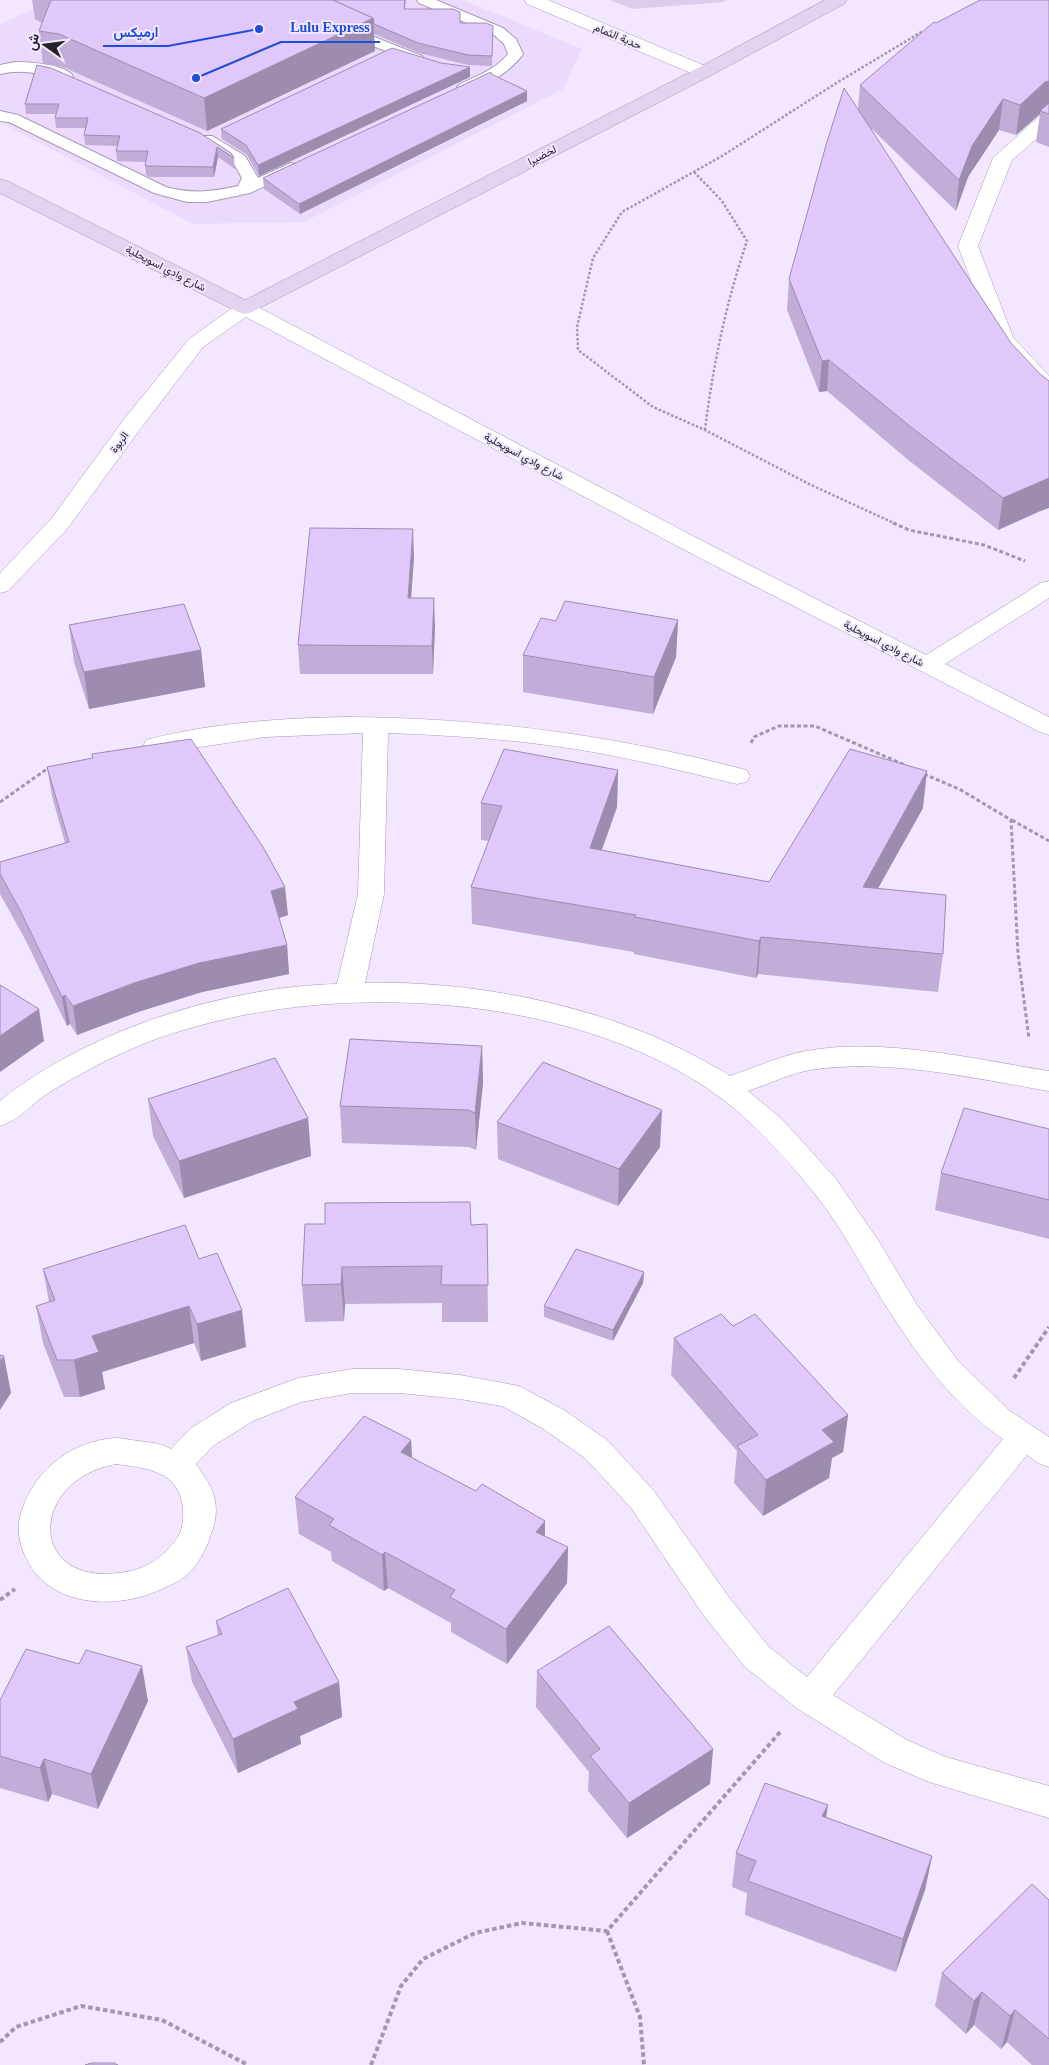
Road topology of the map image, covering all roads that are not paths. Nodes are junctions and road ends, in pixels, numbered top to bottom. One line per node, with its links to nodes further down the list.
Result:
1 (533, 0): 11 (street, حدبة الثمام)
2 (838, 0): 11 (street, لخضيرا)
3 (434, 1): 10 (lane)
4 (331, 23): 5 (lane)
5 (392, 50): 6 (lane); 7 (lane)
6 (375, 59)
7 (428, 63)
8 (0, 70): 12 (lane)
9 (468, 72): 10 (lane)
10 (498, 72): 13 (lane)
11 (704, 72): 22 (street, لخضيرا)
12 (84, 84)
13 (454, 92)
14 (0, 116): 21 (lane)
15 (1049, 118): 23 (street)
16 (190, 131): 18 (lane)
17 (225, 131): 18 (lane)
18 (207, 139): 21 (lane)
19 (305, 162): 21 (lane)
20 (0, 185): 22 (street, شارع وادي اسويحلية)
21 (244, 190)
22 (245, 308): 24 (street, الربوة); 26 (street, شارع وادي اسويحلية)
23 (1049, 388)
24 (0, 586)
25 (1049, 588): 26 (street)
26 (927, 665): 28 (street, شارع وادي اسويحلية)
27 (376, 725): 29 (street); 30 (street); 31 (street)
28 (1049, 727)
29 (131, 751)
30 (737, 776)
31 (349, 993): 33 (street); 34 (street)
32 (1042, 1080): 33 (street)
33 (725, 1088): 35 (street)
34 (0, 1116)
35 (1012, 1428): 36 (street); 38 (street)
36 (1049, 1454)
37 (175, 1465): 37 (street); 38 (street)
38 (810, 1699): 39 (street)
39 (1049, 1802)

